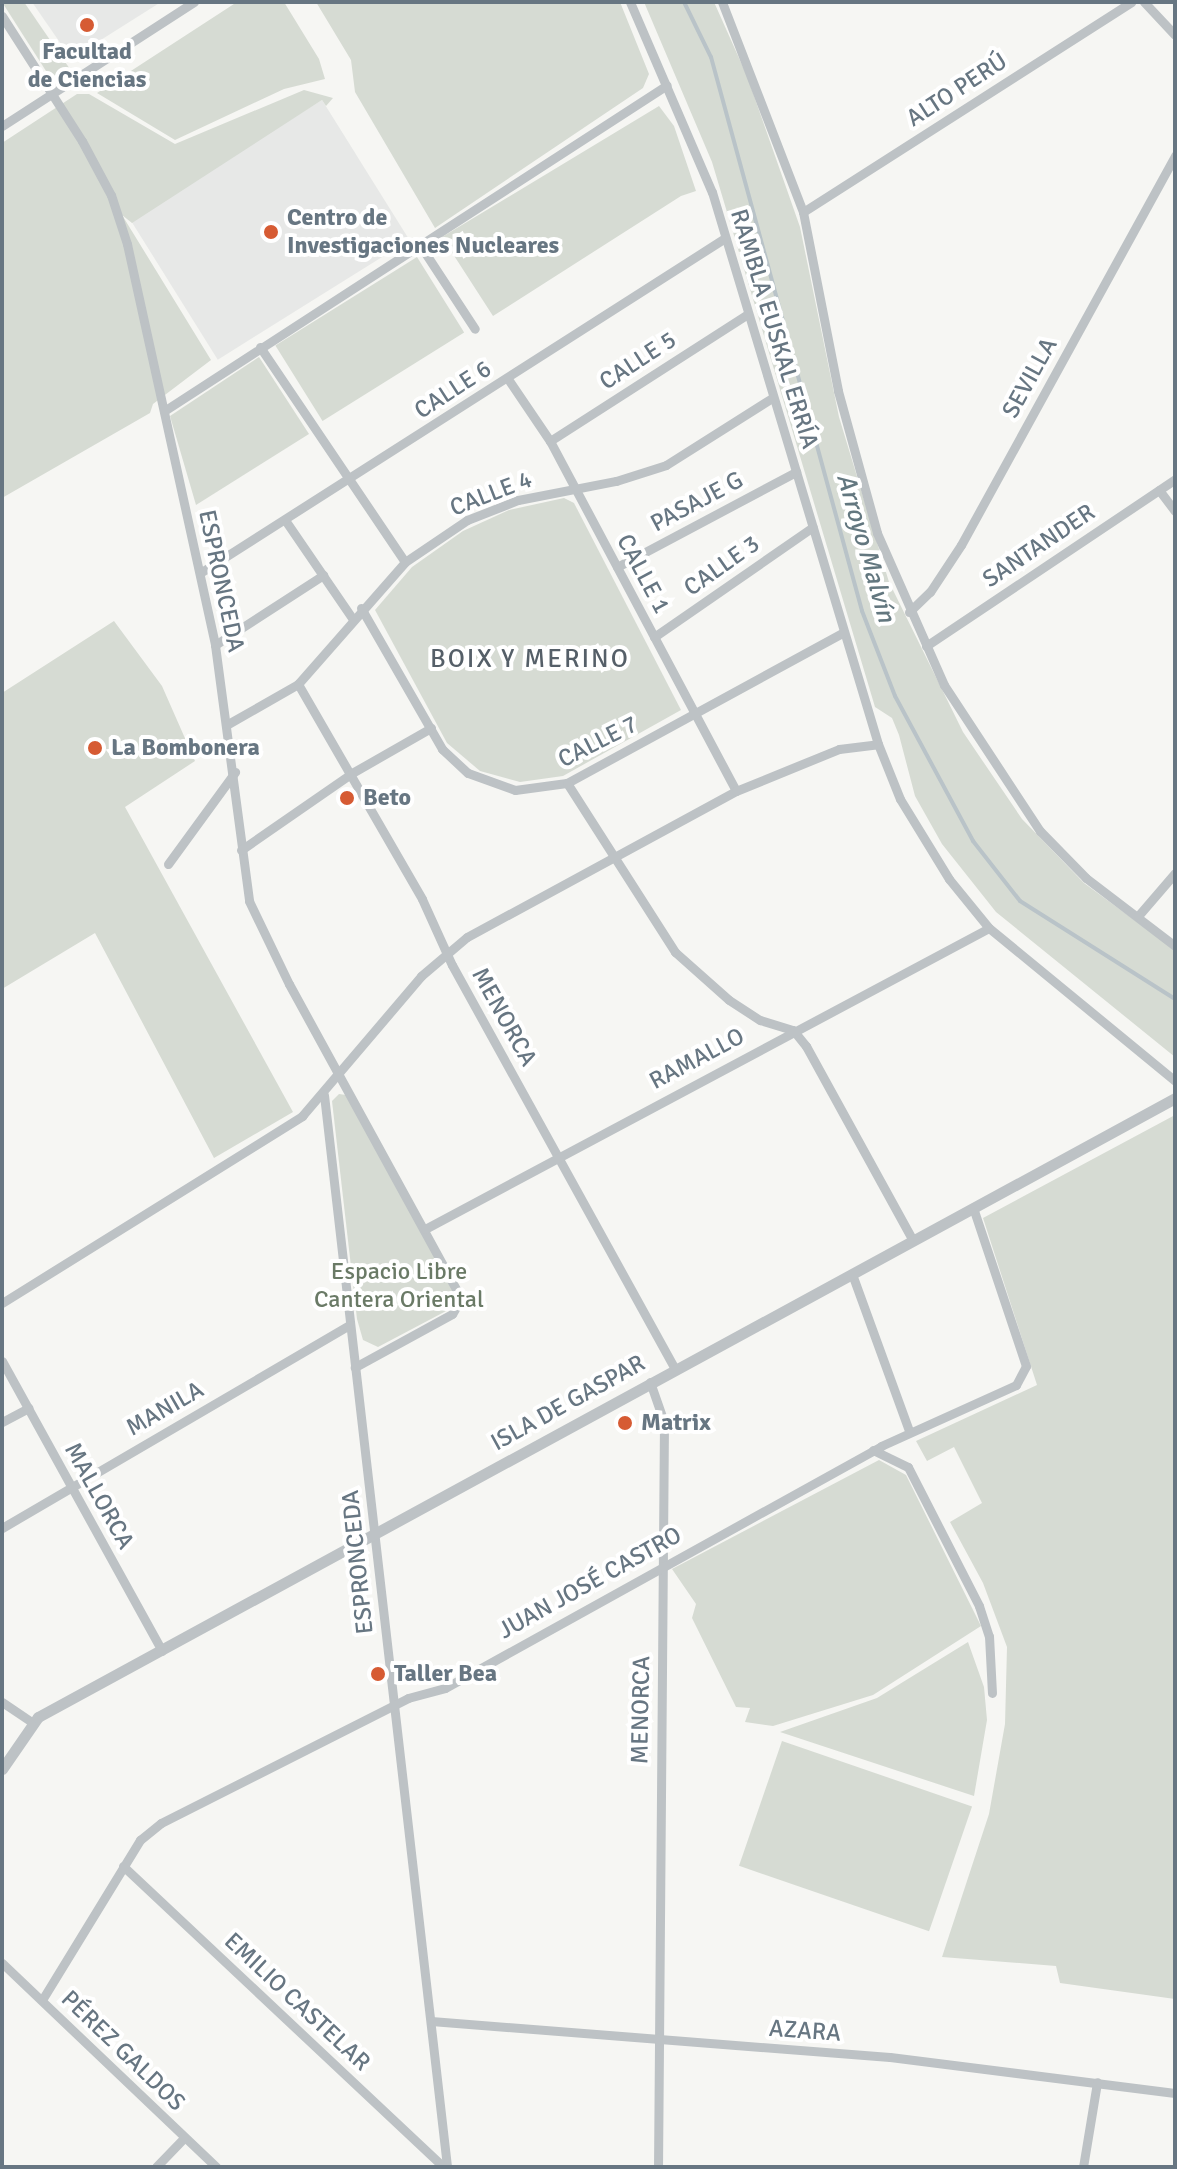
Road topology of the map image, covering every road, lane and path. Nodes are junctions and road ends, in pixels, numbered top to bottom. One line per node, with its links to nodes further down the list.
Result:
1 (194, 2): 9 (street)
2 (630, 2): 8 (street, RAMBLA EUSKAL ERRÍA)
3 (722, 2): 12 (street, RAMBLA EUSKAL ERRÍA)
4 (1132, 2): 12 (street, ALTO PERÚ)
5 (1144, 2): 7 (street)
6 (2, 16): 9 (street, ESPRONCEDA)
7 (1175, 35)
8 (667, 85): 13 (street, RAMBLA EUSKAL ERRÍA); 14 (street)
9 (52, 93): 10 (street); 20 (street, ESPRONCEDA)
10 (2, 126)
11 (1175, 155): 35 (street, SEVILLA)
12 (803, 212): 35 (street, RAMBLA EUSKAL ERRÍA)
13 (725, 238): 15 (street, RAMBLA EUSKAL ERRÍA); 18 (street, CALLE 6)
14 (420, 245): 16 (street); 17 (street)
15 (748, 314): 19 (street, RAMBLA EUSKAL ERRÍA); 21 (street, CALLE 5)
16 (475, 329)
17 (260, 347): 20 (street); 24 (street)
18 (508, 379): 21 (street, CALLE 1); 24 (street, CALLE 6)
19 (772, 398): 22 (street, RAMBLA EUSKAL ERRÍA); 25 (street, CALLE 4)
20 (164, 411): 32 (street, ESPRONCEDA)
21 (550, 441): 25 (street, CALLE 1)
22 (796, 472): 29 (street, RAMBLA EUSKAL ERRÍA); 31 (street, PASAJE G)
23 (1175, 479): 26 (street, SANTANDER)
24 (348, 481): 28 (street, CALLE 6); 30 (street)
25 (575, 488): 30 (street, CALLE 4); 31 (street, CALLE 1)
26 (1159, 490): 27 (street); 40 (street, SANTANDER)
27 (1175, 511)
28 (285, 520): 32 (street, CALLE 6); 33 (street)
29 (813, 527): 37 (street, RAMBLA EUSKAL ERRÍA); 38 (street, CALLE 3)
30 (405, 562): 34 (street, CALLE 4)
31 (617, 567): 38 (street, CALLE 1)
32 (200, 573): 39 (street, ESPRONCEDA)
33 (323, 575): 36 (street); 39 (street)
34 (361, 608): 36 (street, CALLE 4); 44 (street)
35 (909, 612): 40 (street, RAMBLA EUSKAL ERRÍA)
36 (352, 618): 41 (street, CALLE 4)
37 (844, 632): 42 (street, CALLE 7); 45 (street, RAMBLA EUSKAL ERRÍA)
38 (654, 637): 42 (street, CALLE 1)
39 (215, 645): 43 (street, ESPRONCEDA)
40 (926, 646): 54 (street, RAMBLA EUSKAL ERRÍA)
41 (298, 684): 43 (street, CALLE 4); 47 (street, MENORCA)
42 (695, 714): 48 (street, CALLE 7); 49 (street, CALLE 1)
43 (228, 724): 46 (street, ESPRONCEDA)
44 (431, 728): 47 (street); 48 (street, CALLE 7)
45 (878, 744): 49 (street); 55 (street, RAMBLA EUSKAL ERRÍA)
46 (235, 772): 50 (street, ESPRONCEDA); 52 (street)
47 (352, 773): 50 (street); 57 (street, MENORCA)
48 (567, 783): 51 (street)
49 (736, 791): 51 (street)
50 (241, 850): 59 (street, ESPRONCEDA)
51 (616, 859): 57 (street); 58 (street)
52 (168, 864)
53 (1175, 873): 54 (street)
54 (1138, 916): 56 (street, RAMBLA EUSKAL ERRÍA)
55 (989, 928): 58 (street, RAMALLO); 60 (street, RAMBLA EUSKAL ERRÍA)
56 (1175, 946)
57 (447, 951): 59 (street); 63 (street, MENORCA)
58 (793, 1030): 63 (street, RAMALLO); 66 (street)
59 (339, 1078): 61 (street); 65 (street, ESPRONCEDA)
60 (1175, 1081)
61 (324, 1095): 68 (street); 69 (street, ESPRONCEDA)
62 (1175, 1098): 64 (street, ISLA DE GASPAR)
63 (559, 1156): 65 (street, RAMALLO); 72 (street, MENORCA)
64 (973, 1208): 66 (street, ISLA DE GASPAR); 76 (street, JUAN JOSÉ CASTRO)
65 (425, 1229): 71 (street, ESPRONCEDA)
66 (913, 1241): 67 (street, ISLA DE GASPAR)
67 (852, 1274): 72 (street, ISLA DE GASPAR); 76 (street)
68 (2, 1303)
69 (349, 1325): 71 (street, ESPRONCEDA); 78 (street, MANILA)
70 (2, 1361): 74 (street, MALLORCA)
71 (355, 1367): 80 (street, ESPRONCEDA)
72 (675, 1369): 73 (street, ISLA DE GASPAR)
73 (650, 1382): 80 (street, ISLA DE GASPAR); 81 (street, MENORCA)
74 (28, 1408): 75 (street); 78 (street, MALLORCA)
75 (2, 1422)
76 (909, 1431): 77 (street, JUAN JOSÉ CASTRO)
77 (873, 1450): 81 (street, JUAN JOSÉ CASTRO); 83 (street)
78 (72, 1487): 79 (street, MANILA); 82 (street, MALLORCA)
79 (2, 1528)
80 (375, 1535): 82 (street, ISLA DE GASPAR); 85 (street, ESPRONCEDA)
81 (662, 1567): 85 (street, JUAN JOSÉ CASTRO); 92 (street, MENORCA)
82 (162, 1651): 86 (street, ISLA DE GASPAR)
83 (992, 1693)
84 (2, 1702): 86 (street)
85 (394, 1708): 88 (street, JUAN JOSÉ CASTRO); 91 (street, ESPRONCEDA)
86 (32, 1722): 87 (street, ISLA DE GASPAR)
87 (2, 1769)
88 (123, 1866): 90 (street, JUAN JOSÉ CASTRO); 98 (street, EMILIO CASTELAR)
89 (2, 1963): 90 (street, PÉREZ GALDOS)
90 (42, 2000): 95 (street, PÉREZ GALDOS)
91 (431, 2021): 92 (street, AZARA); 98 (street, ESPRONCEDA)
92 (657, 2040): 93 (street, AZARA); 99 (street, MENORCA)
93 (1097, 2082): 94 (street, AZARA); 100 (street)
94 (1175, 2093)
95 (184, 2138): 96 (street); 97 (street, PÉREZ GALDOS)
96 (156, 2167)
97 (216, 2167)
98 (445, 2167)
99 (658, 2167)
100 (1083, 2167)

